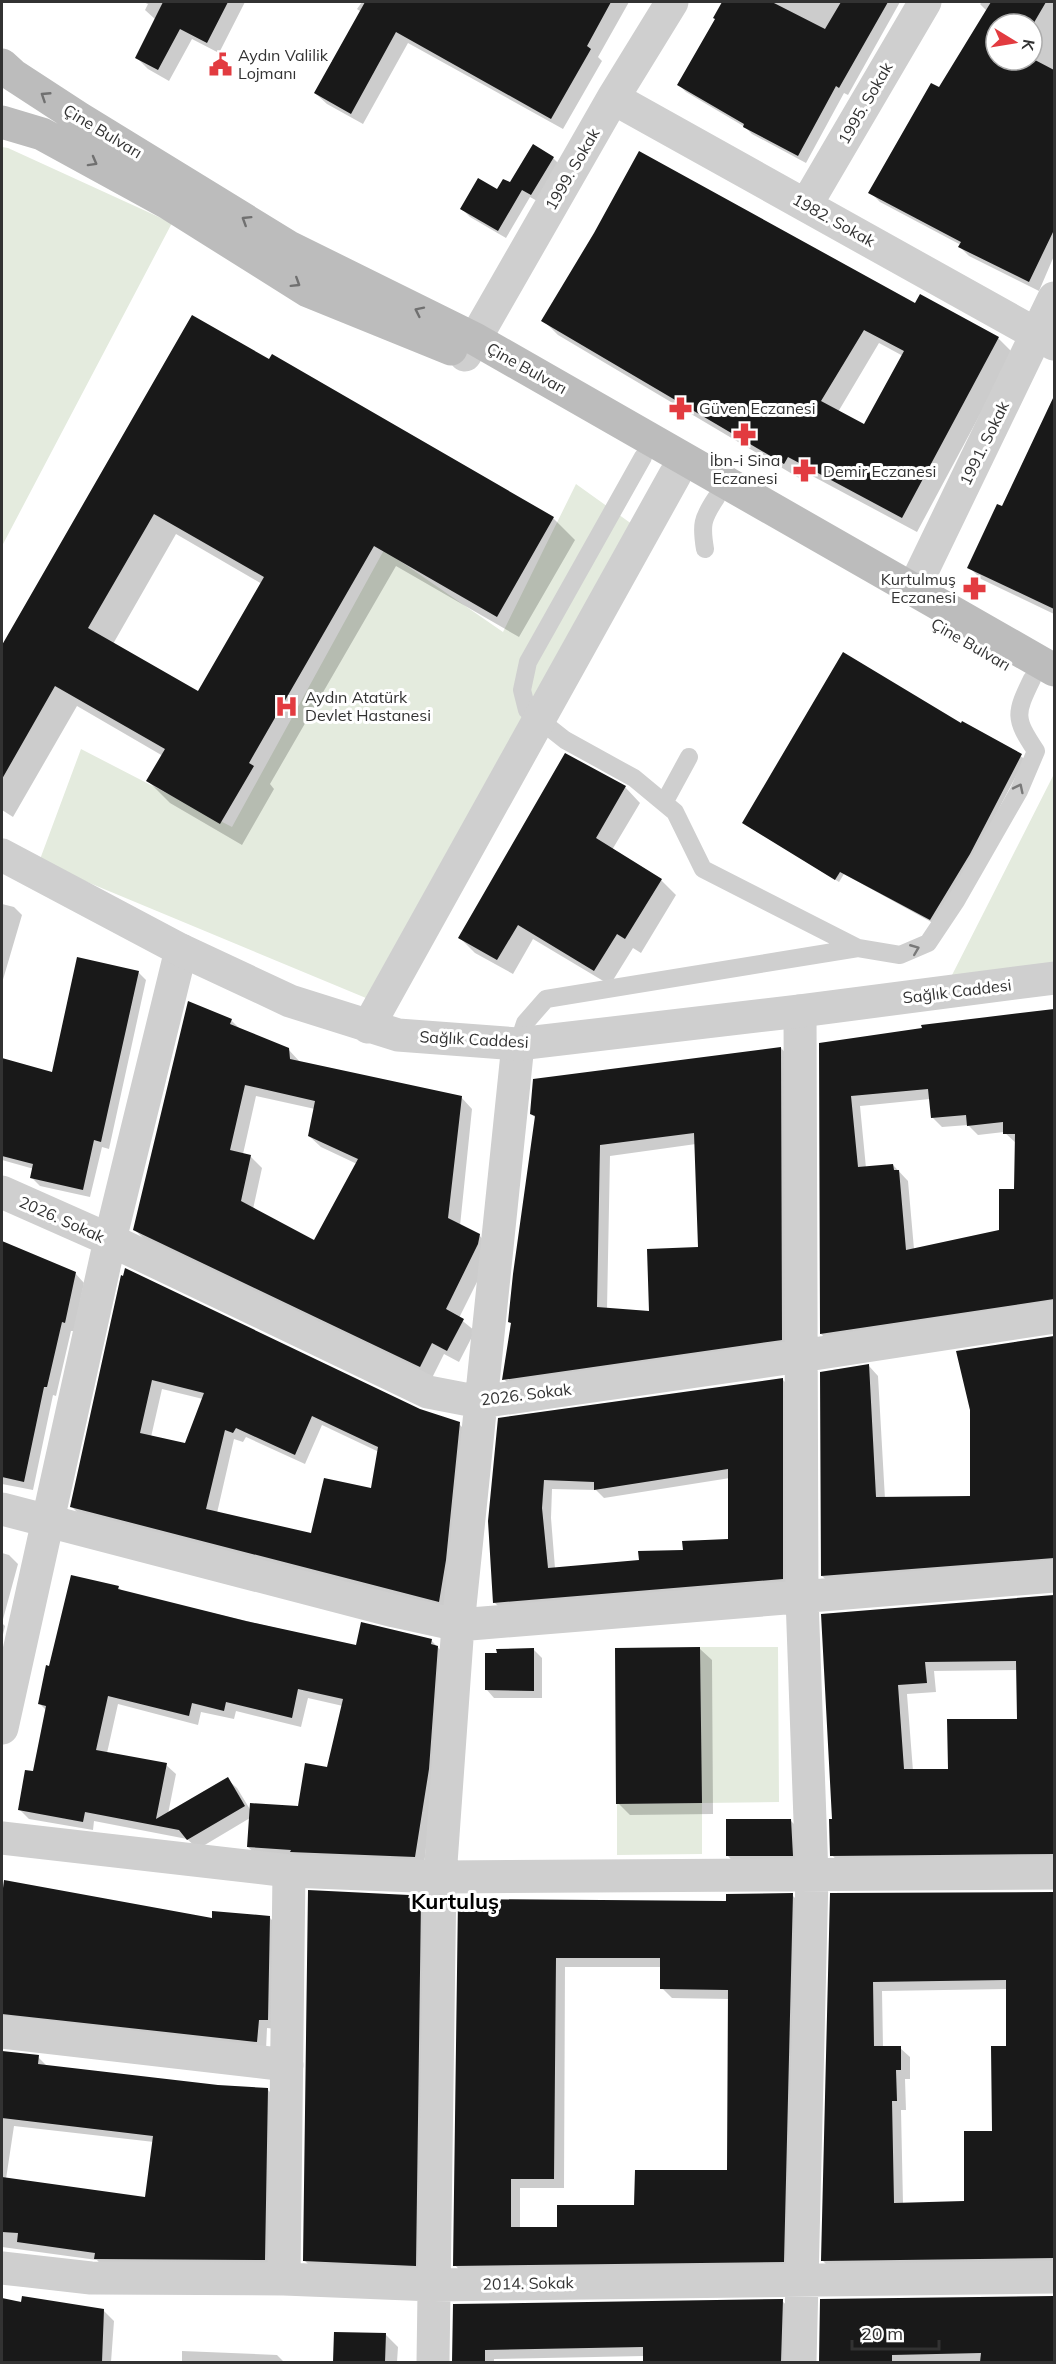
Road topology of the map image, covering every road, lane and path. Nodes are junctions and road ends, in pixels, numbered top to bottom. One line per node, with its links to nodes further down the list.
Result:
1 (672, 2): 4 (street, 1999. Sokak)
2 (925, 2): 6 (street, 1995. Sokak)
3 (2, 64): 9 (main road, Çine Bulvarı, one-way to 3)
4 (613, 98): 6 (street, 1982. Sokak); 9 (street, 1999. Sokak)
5 (2, 122): 9 (main road, Çine Bulvarı, one-way to 9)
6 (806, 205): 8 (street, 1982. Sokak)
7 (1054, 298): 8 (street, 1991. Sokak)
8 (1045, 339): 14 (street, 1991. Sokak)
9 (470, 347): 10 (main road, Çine Bulvarı); 11 (main road, Çine Bulvarı)
10 (643, 457): 11 (main road, Çine Bulvarı); 16 (lane)
11 (680, 466): 12 (main road, Çine Bulvarı); 14 (main road, Çine Bulvarı); 16 (street)
12 (716, 498): 13 (lane); 15 (main road, Çine Bulvarı)
13 (705, 549)
14 (914, 588): 15 (main road, Çine Bulvarı)
15 (1047, 680): 20 (lane, one-way to 15)
16 (539, 720): 18 (lane); 24 (street)
17 (689, 757): 18 (lane)
18 (664, 803): 20 (lane)
19 (2, 855): 21 (street, Sağlık Caddesi)
20 (858, 948): 25 (lane)
21 (182, 950): 24 (street, Sağlık Caddesi); 27 (street)
22 (1054, 978): 23 (street, Sağlık Caddesi)
23 (800, 1011): 25 (street, Sağlık Caddesi); 29 (street)
24 (368, 1027): 25 (street, Sağlık Caddesi)
25 (519, 1044): 30 (street)
26 (2, 1192): 27 (street, 2026. Sokak)
27 (110, 1240): 30 (street, 2026. Sokak); 32 (street)
28 (1054, 1317): 29 (street, 2026. Sokak)
29 (801, 1356): 30 (street, 2026. Sokak); 34 (street)
30 (480, 1402): 35 (street)
31 (2, 1509): 32 (street)
32 (47, 1522): 35 (street); 36 (street)
33 (1054, 1576): 34 (street)
34 (802, 1598): 35 (street); 40 (street)
35 (458, 1625): 41 (street)
36 (2, 1728)
37 (2, 1838): 38 (street)
38 (289, 1871): 41 (street); 43 (street)
39 (1054, 1873): 40 (street)
40 (812, 1876): 41 (street); 46 (street)
41 (440, 1877): 48 (street)
42 (2, 2032): 43 (street)
43 (287, 2065): 47 (street)
44 (2, 2268): 47 (street, 2014. Sokak)
45 (1054, 2277): 46 (street, 2014. Sokak)
46 (801, 2278): 48 (street, 2014. Sokak); 50 (street)
47 (284, 2279): 48 (street, 2014. Sokak)
48 (433, 2284): 49 (street)
49 (433, 2362)
50 (800, 2362)

